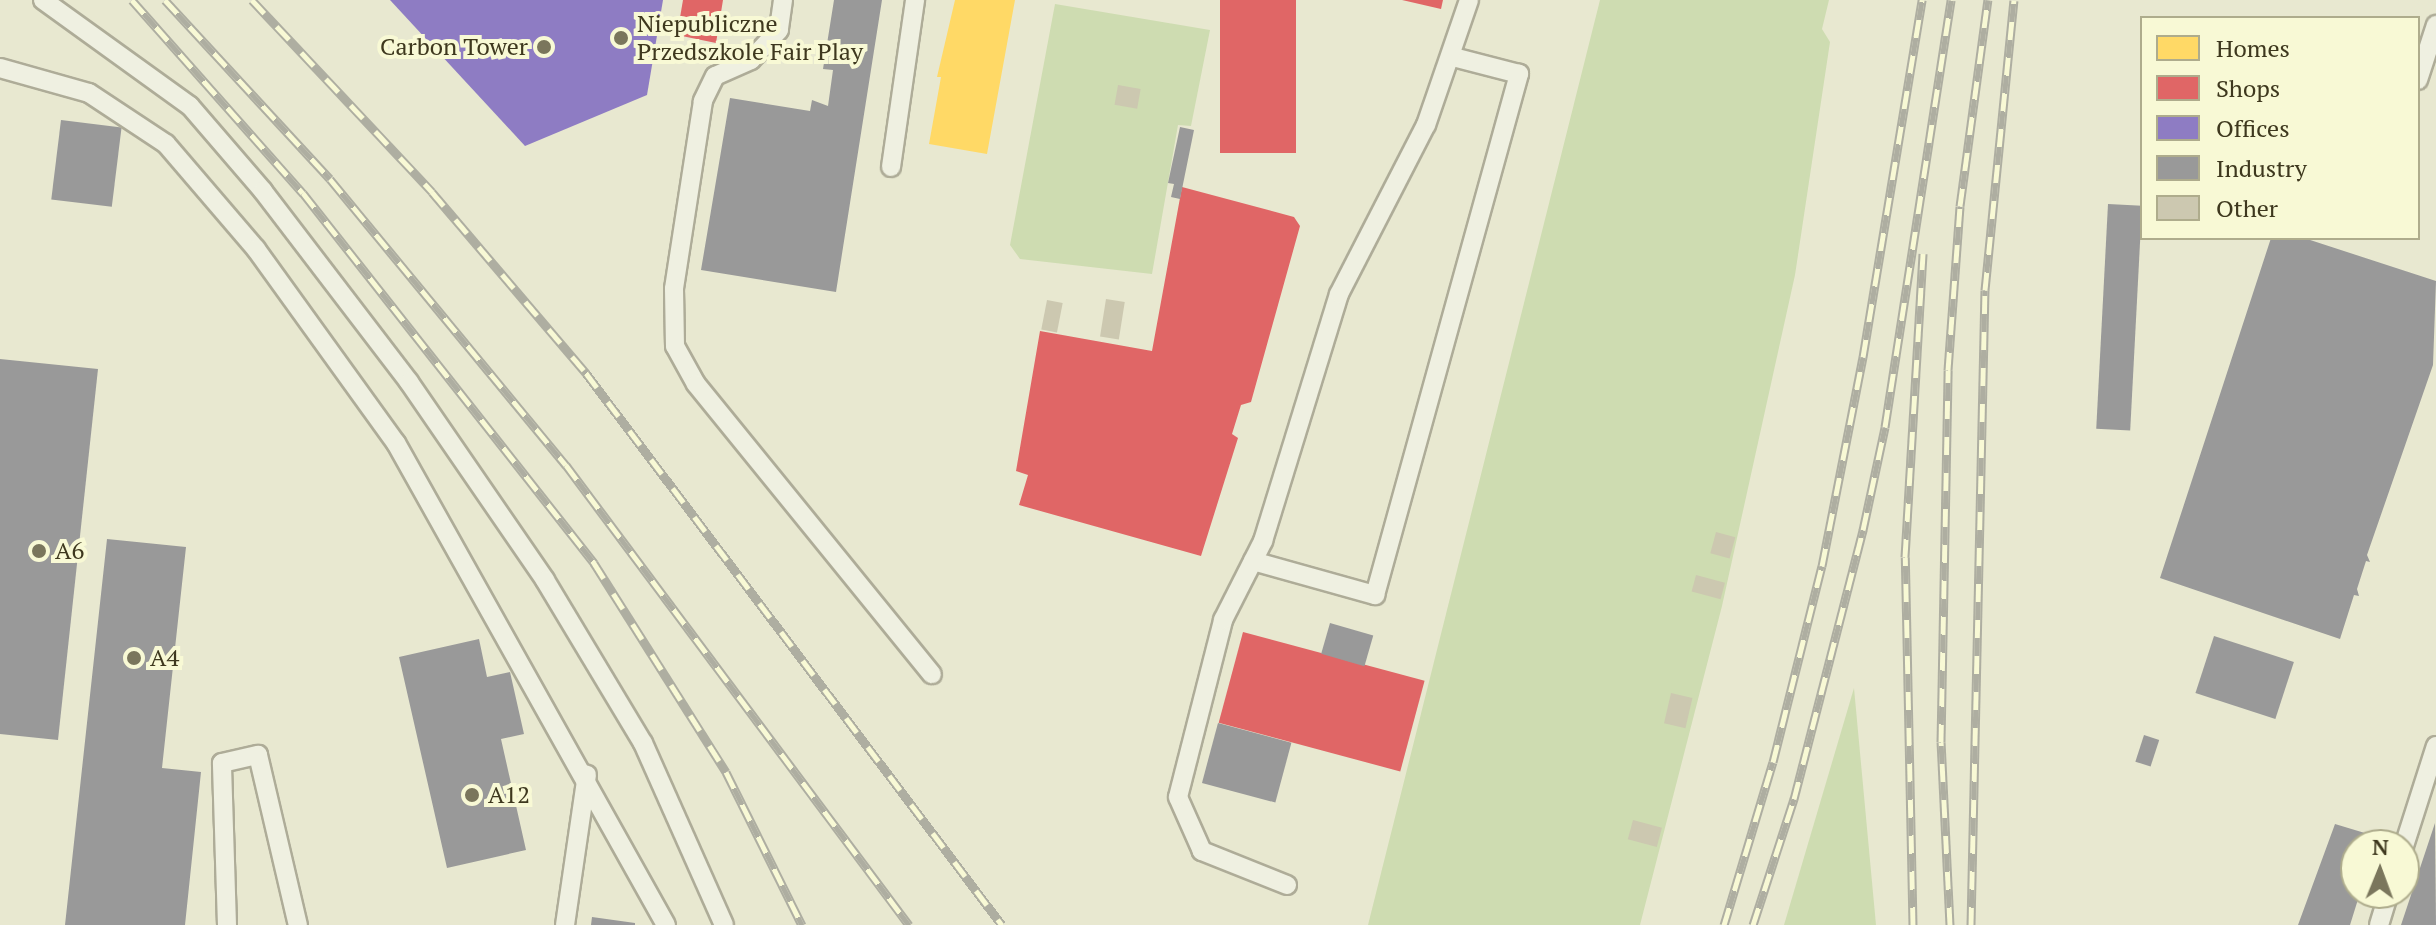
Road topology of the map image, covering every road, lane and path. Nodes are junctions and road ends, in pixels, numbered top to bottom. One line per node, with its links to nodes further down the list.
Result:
1 (43, 0): 20 (lane)
2 (783, 0): 11 (lane)
3 (915, 0): 9 (lane)
4 (1469, 0): 6 (lane)
5 (2436, 25): 8 (lane)
6 (1453, 57): 10 (lane); 10 (lane)
7 (0, 68): 13 (lane)
8 (2420, 74)
9 (891, 167)
10 (1253, 561): 15 (lane)
11 (932, 674)
12 (2436, 746): 14 (lane)
13 (587, 775): 18 (lane); 19 (lane)
14 (2409, 829)
15 (1287, 885)
16 (227, 925): 17 (lane)
17 (298, 925)
18 (565, 925)
19 (666, 925)
20 (724, 925)

